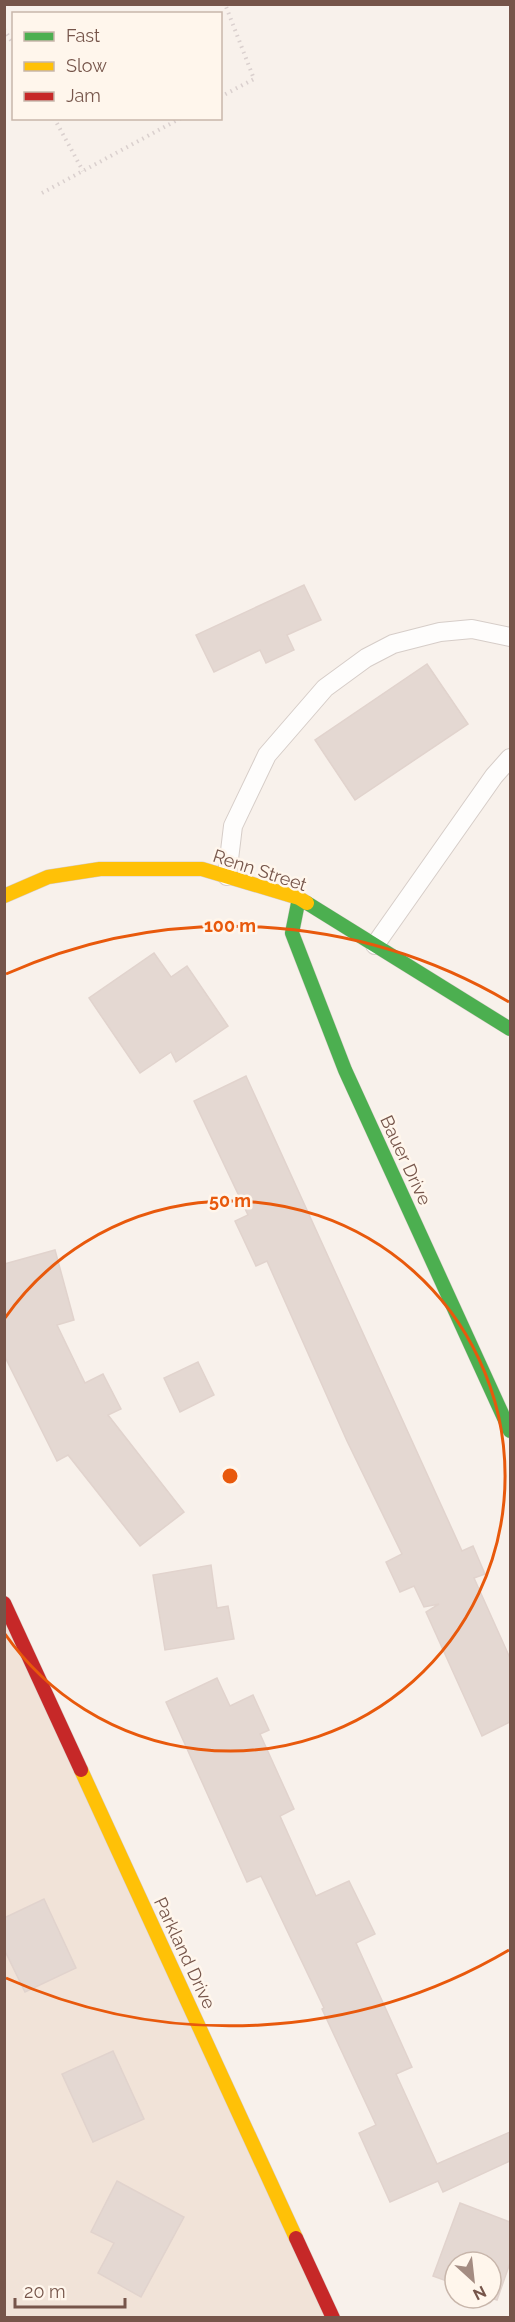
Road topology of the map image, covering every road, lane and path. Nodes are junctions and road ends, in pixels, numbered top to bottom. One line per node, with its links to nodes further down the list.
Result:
1 (225, 4): 4 (path)
2 (4, 29): 3 (path)
3 (12, 42)
4 (222, 96)
5 (55, 120): 7 (path)
6 (177, 120): 7 (path)
7 (83, 171): 8 (path)
8 (42, 193)
9 (510, 637): 11 (lane)
10 (510, 758): 14 (lane)
11 (227, 876): 12 (street, Renn Street); 13 (street, Renn Street)
12 (4, 896)
13 (299, 898): 14 (street, Renn Street); 16 (street, Bauer Drive)
14 (375, 945): 15 (street, Renn Street)
15 (510, 1029)
16 (510, 1431)
17 (4, 1604): 18 (street, Parkland Drive)
18 (333, 2318)

